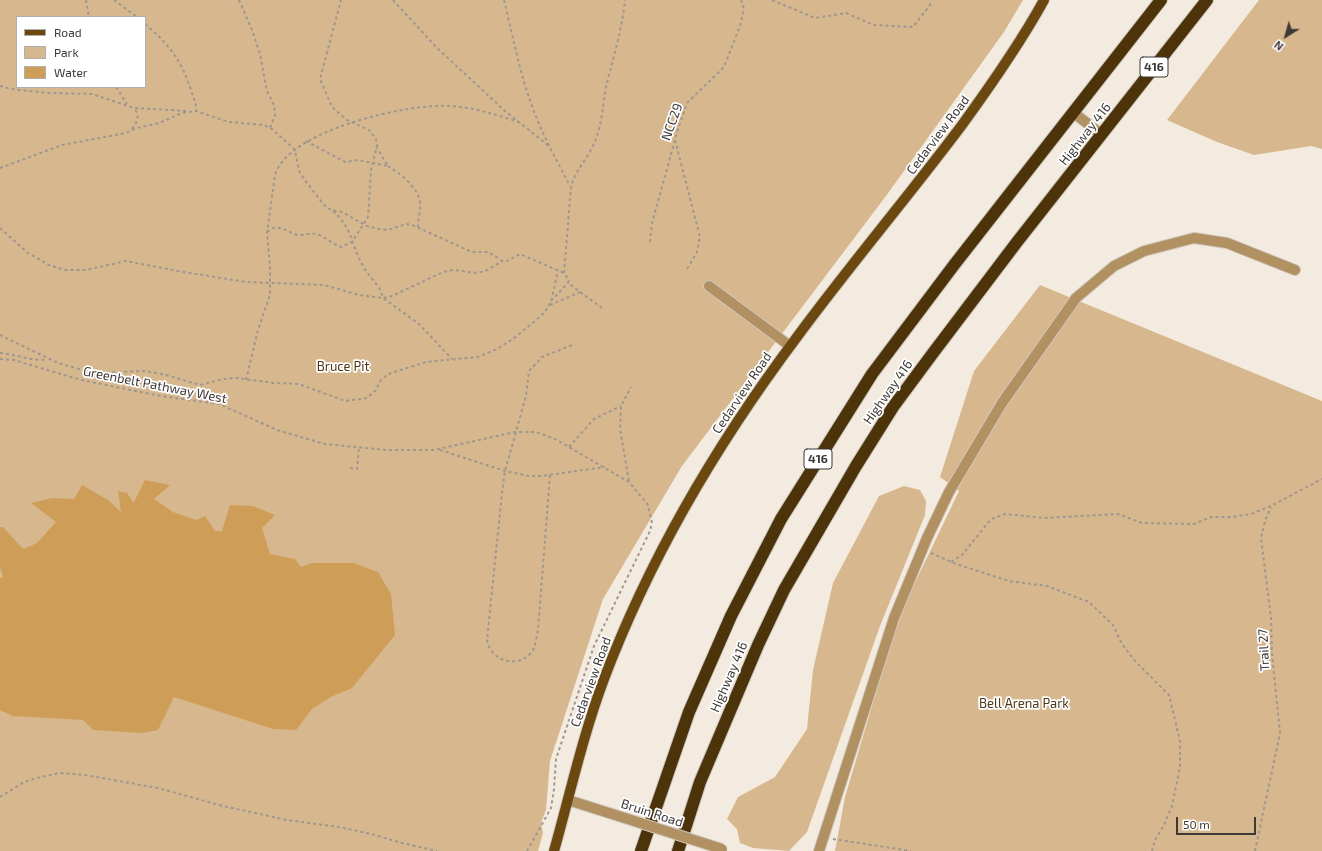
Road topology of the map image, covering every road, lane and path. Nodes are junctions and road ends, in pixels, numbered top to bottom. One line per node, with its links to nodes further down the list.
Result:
1 (86, 0): 14 (path)
2 (114, 0): 15 (path)
3 (239, 0): 26 (path)
4 (341, 0): 25 (path)
5 (393, 0): 24 (path)
6 (504, 0): 31 (path)
7 (625, 0): 37 (path)
8 (741, 0): 29 (path, NCC29)
9 (772, 0): 10 (path)
10 (930, 0)
11 (1044, 0): 60 (main road, Cedarview Road)
12 (1161, 0): 23 (highway, Highway 416 / 416)
13 (1207, 0): 28 (highway, Highway 416 / 416)
14 (89, 16)
15 (136, 16)
16 (146, 25): 22 (path)
17 (0, 86): 19 (path)
18 (117, 88): 19 (path)
19 (128, 105): 20 (path)
20 (134, 108): 21 (path); 27 (path)
21 (189, 111): 22 (path); 27 (path)
22 (196, 111): 26 (path)
23 (1074, 113): 28 (street); 88 (highway, Highway 416 / 416)
24 (519, 122): 25 (path); 31 (path)
25 (352, 123): 30 (path); 32 (path)
26 (270, 128): 33 (path)
27 (132, 130): 36 (path)
28 (1102, 135): 89 (highway, Highway 416 / 416)
29 (675, 138): 44 (path, NCC29); 46 (path)
30 (306, 141): 33 (path); 34 (path)
31 (549, 146): 37 (path)
32 (377, 147): 34 (path); 35 (path)
33 (294, 150): 38 (path); 42 (path)
34 (372, 164): 35 (path); 39 (path)
35 (388, 166): 40 (path)
36 (0, 168)
37 (571, 188): 49 (path)
38 (332, 210): 39 (path); 43 (path)
39 (364, 224): 40 (path); 43 (path)
40 (418, 227): 45 (path)
41 (0, 228): 50 (path)
42 (267, 233): 43 (path); 50 (path)
43 (352, 242): 54 (path)
44 (650, 242)
45 (503, 261): 47 (path); 54 (path)
46 (687, 269)
47 (558, 270): 49 (path); 55 (path)
48 (1295, 270): 79 (street)
49 (564, 273): 51 (path)
50 (270, 282): 54 (path); 65 (path)
51 (568, 283): 53 (path); 55 (path)
52 (709, 286): 60 (street)
53 (580, 292): 56 (path); 57 (path)
54 (383, 298): 63 (path)
55 (551, 302): 56 (path)
56 (549, 305): 63 (path)
57 (602, 308)
58 (0, 335): 62 (path)
59 (575, 344): 68 (path)
60 (790, 346): 82 (main road, Cedarview Road)
61 (0, 353): 62 (path)
62 (48, 358): 65 (path)
63 (453, 359): 65 (path)
64 (0, 360): 70 (path, Greenbelt Pathway West)
65 (246, 380)
66 (631, 387): 67 (path)
67 (621, 406): 69 (path); 77 (path)
68 (515, 432): 69 (path, Greenbelt Pathway West); 71 (path, Greenbelt Pathway West); 74 (path)
69 (569, 446): 72 (path, Greenbelt Pathway West)
70 (359, 448): 71 (path, Greenbelt Pathway West); 73 (path)
71 (439, 450): 74 (path)
72 (606, 467): 75 (path); 77 (path, Greenbelt Pathway West)
73 (350, 468)
74 (505, 471): 75 (path); 75 (path)
75 (550, 475)
76 (1322, 479): 78 (path)
77 (629, 482): 86 (path, Greenbelt Pathway West)
78 (1271, 506): 80 (path); 93 (path, Trail 27)
79 (922, 550): 80 (path); 83 (street)
80 (951, 562): 92 (path)
81 (0, 797): 85 (path)
82 (568, 800): 84 (street, Bruin Road, bridge); 87 (main road, Cedarview Road)
83 (823, 838): 90 (street); 91 (path)
84 (725, 850)
85 (437, 851)
86 (527, 851)
87 (554, 851)
88 (641, 851)
89 (678, 851)
90 (819, 851)
91 (911, 851)
92 (1152, 851)
93 (1255, 851)

